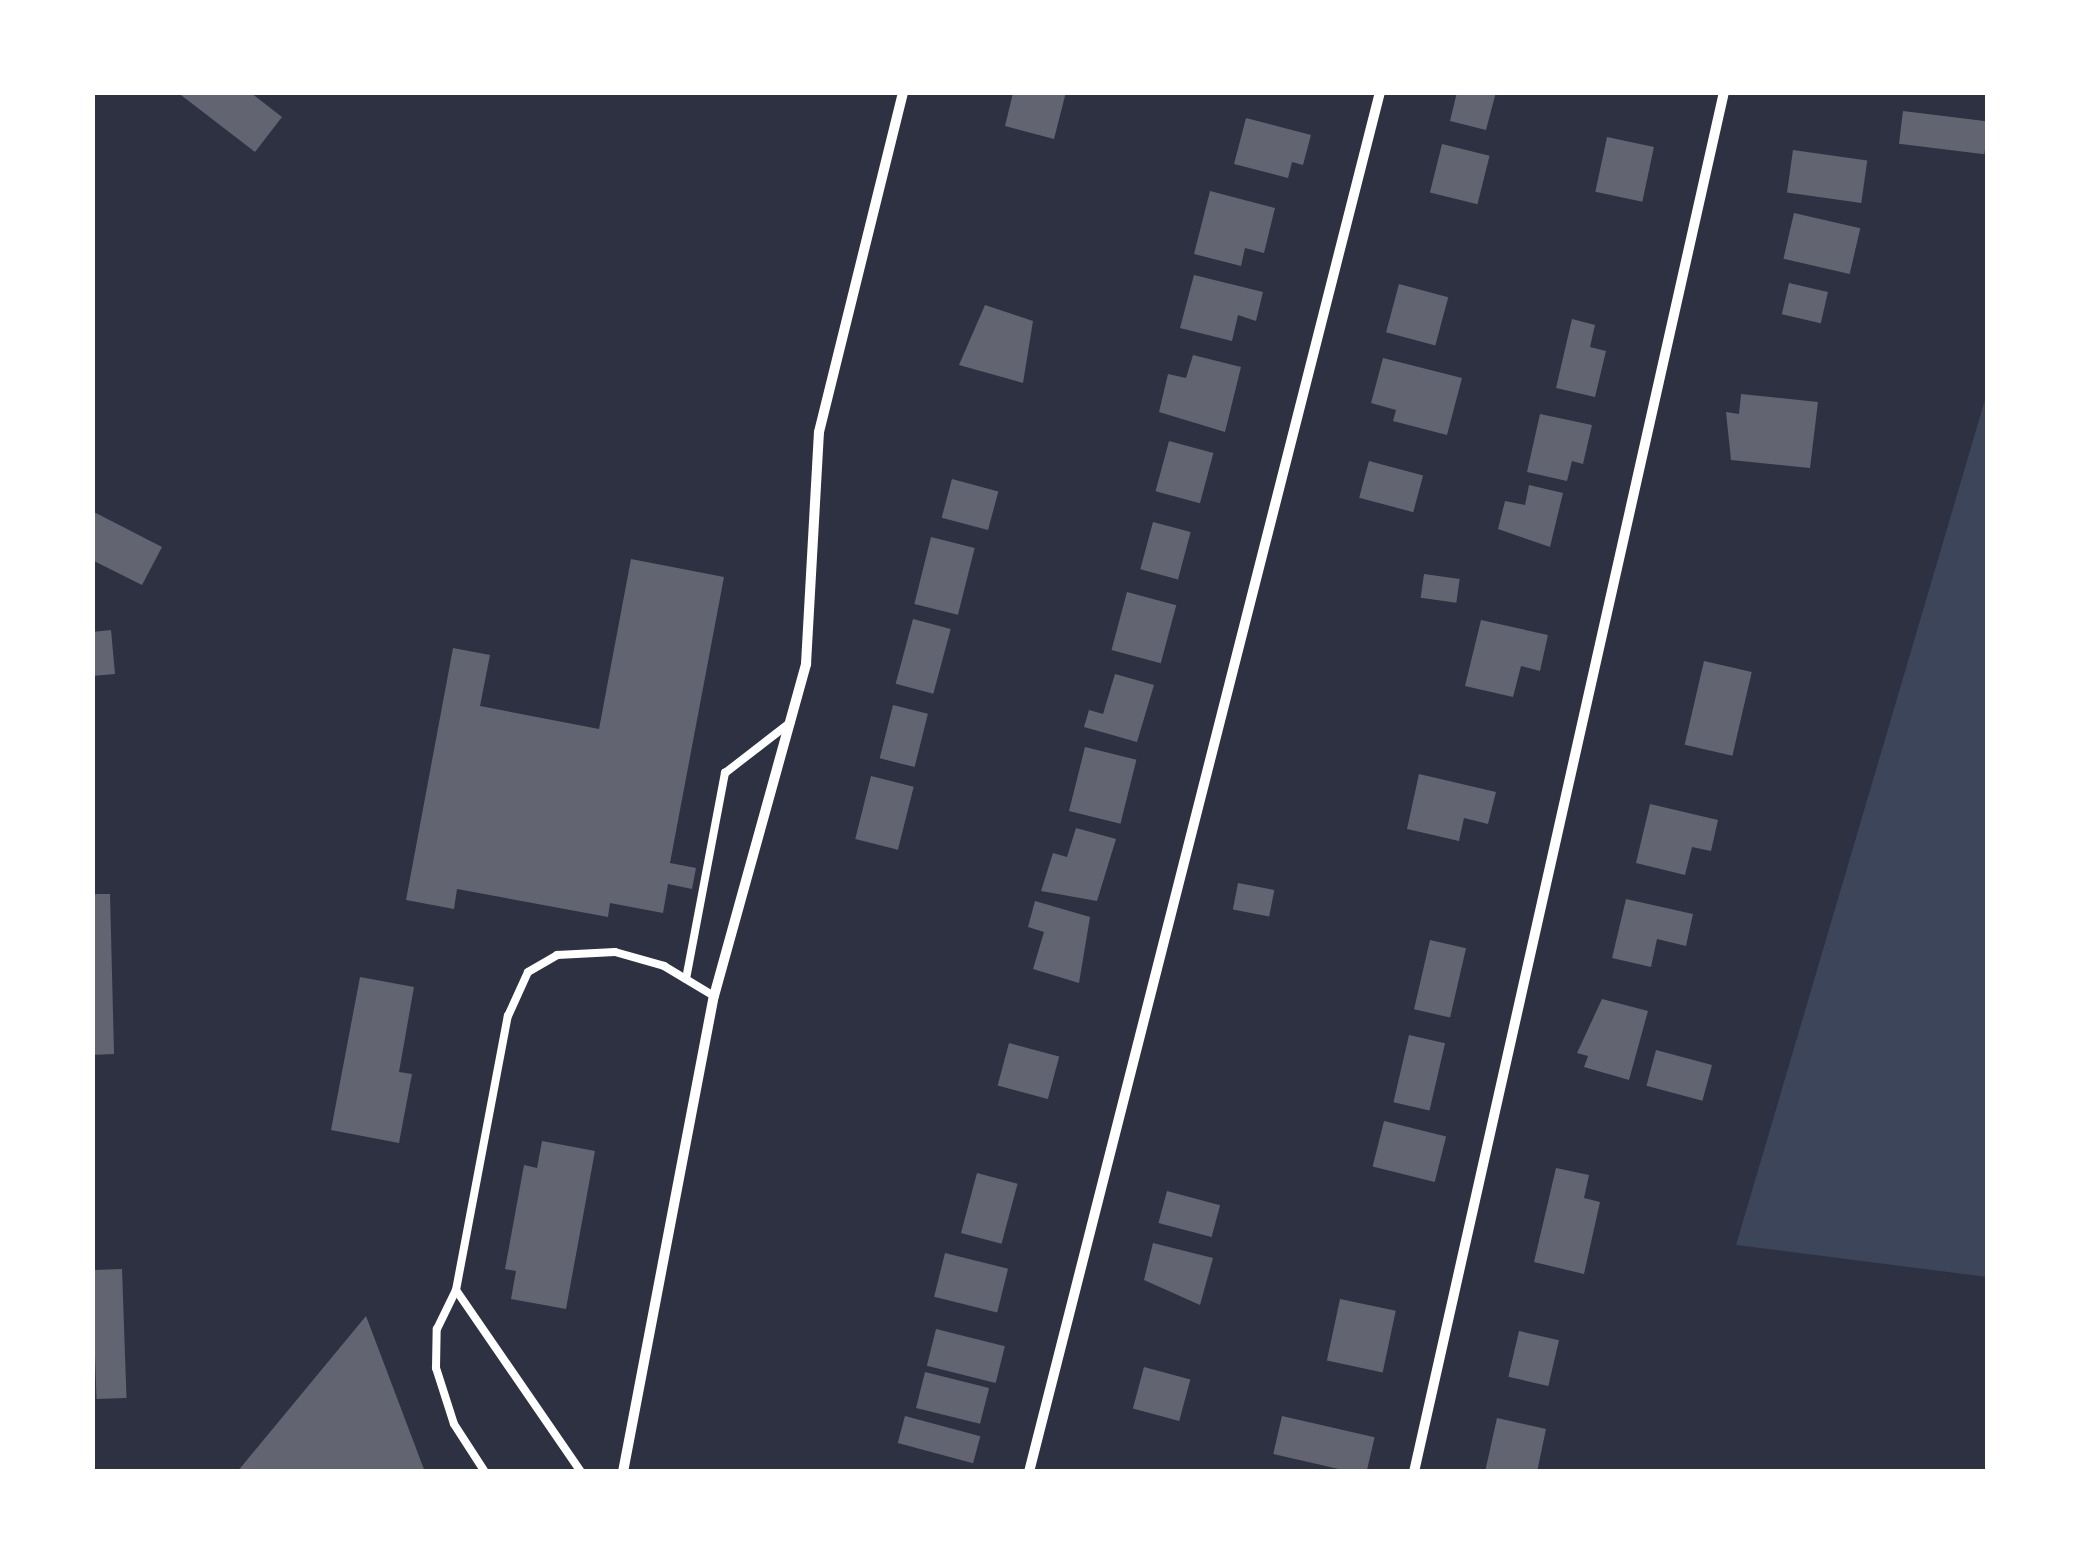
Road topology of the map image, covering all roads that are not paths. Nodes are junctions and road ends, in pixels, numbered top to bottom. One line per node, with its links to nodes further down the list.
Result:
1 (903, 92): 4 (street)
2 (1380, 92): 11 (street)
3 (1724, 92): 12 (street)
4 (790, 722): 5 (lane); 6 (street)
5 (686, 980): 6 (lane); 7 (lane)
6 (714, 996): 10 (street)
7 (456, 1290): 8 (lane); 9 (lane)
8 (485, 1472)
9 (581, 1472)
10 (622, 1472)
11 (1030, 1472)
12 (1414, 1472)

